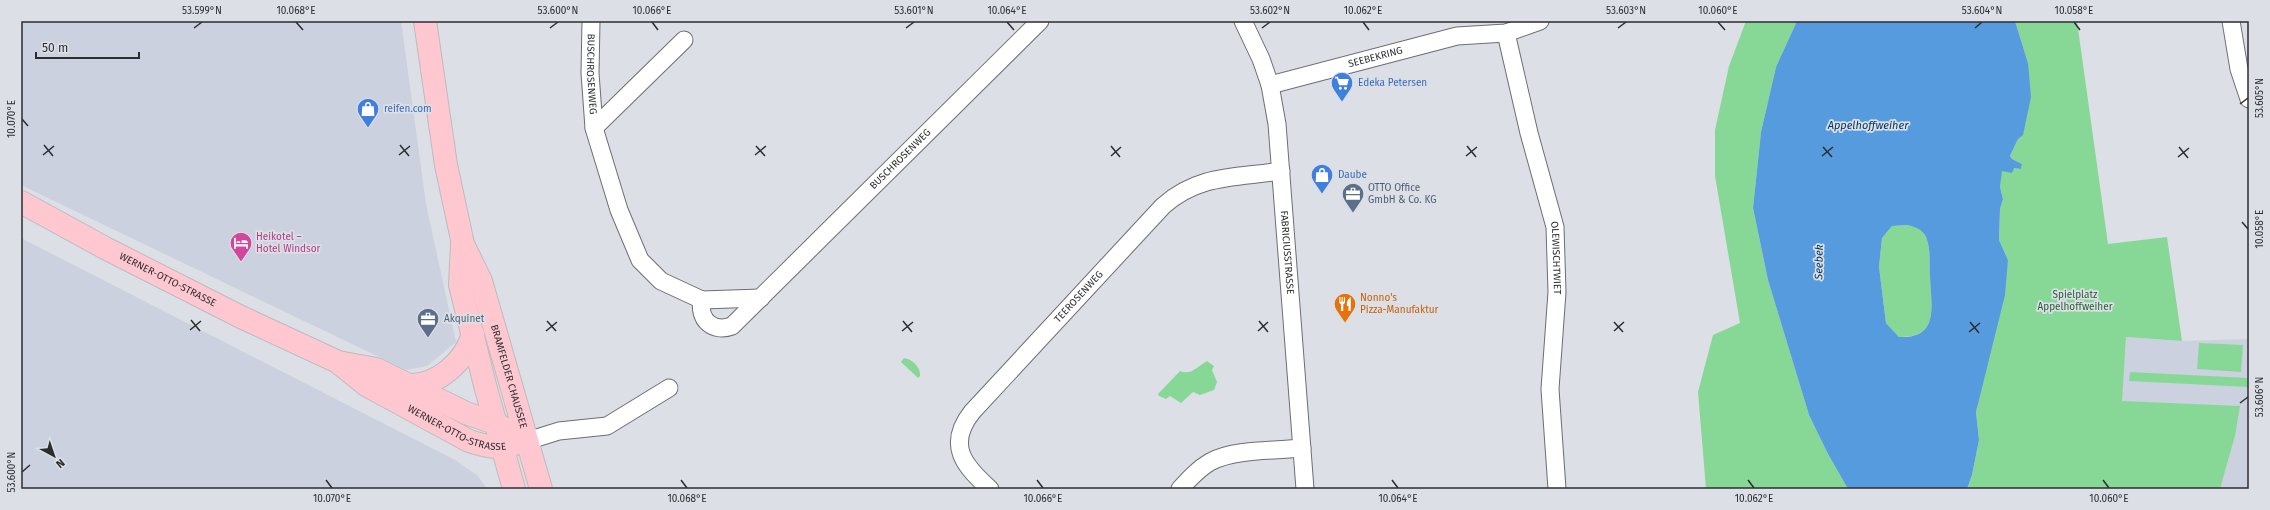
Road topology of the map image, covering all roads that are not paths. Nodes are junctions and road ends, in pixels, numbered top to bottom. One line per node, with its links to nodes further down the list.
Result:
1 (425, 21): 15 (main road, BRAMFELDER CHAUSSEE)
2 (591, 21): 12 (street, BUSCHROSENWEG)
3 (1040, 21): 16 (street, BUSCHROSENWEG)
4 (1243, 21): 10 (street, FABRICIUSSTRASSE)
5 (1540, 21): 8 (street, SEEBEKRING)
6 (2231, 21): 11 (street)
7 (1456, 28): 8 (street, SEEBEKRING); 10 (street, SEEBEKRING)
8 (1506, 33): 31 (street, OLEWISCHTWIET)
9 (684, 40): 12 (street, BUSCHROSENWEG)
10 (1270, 85): 13 (street, FABRICIUSSTRASSE)
11 (2249, 99)
12 (594, 128): 17 (street, BUSCHROSENWEG)
13 (1281, 171): 25 (street, FABRICIUSSTRASSE); 28 (street, TEEROSENWEG)
14 (21, 202): 19 (main road, WERNER-OTTO-STRASSE)
15 (462, 244): 18 (main road, BRAMFELDER CHAUSSEE); 23 (main road, BRAMFELDER CHAUSSEE)
16 (761, 298): 17 (street, BUSCHROSENWEG); 17 (street, BUSCHROSENWEG)
17 (702, 300)
18 (473, 334): 20 (main road); 22 (main road, BRAMFELDER CHAUSSEE)
19 (338, 362): 20 (main road, WERNER-OTTO-STRASSE); 24 (main road, WERNER-OTTO-STRASSE)
20 (409, 384): 22 (main road, WERNER-OTTO-STRASSE)
21 (669, 388): 23 (street)
22 (495, 423): 23 (main road, WERNER-OTTO-STRASSE); 24 (main road, BRAMFELDER CHAUSSEE)
23 (527, 441): 24 (main road, WERNER-OTTO-STRASSE); 27 (main road, BRAMFELDER CHAUSSEE)
24 (502, 448): 26 (main road, BRAMFELDER CHAUSSEE)
25 (1302, 448): 29 (street); 30 (street, FABRICIUSSTRASSE)
26 (514, 489)
27 (541, 489)
28 (990, 489)
29 (1180, 489)
30 (1305, 489)
31 (1557, 489)

